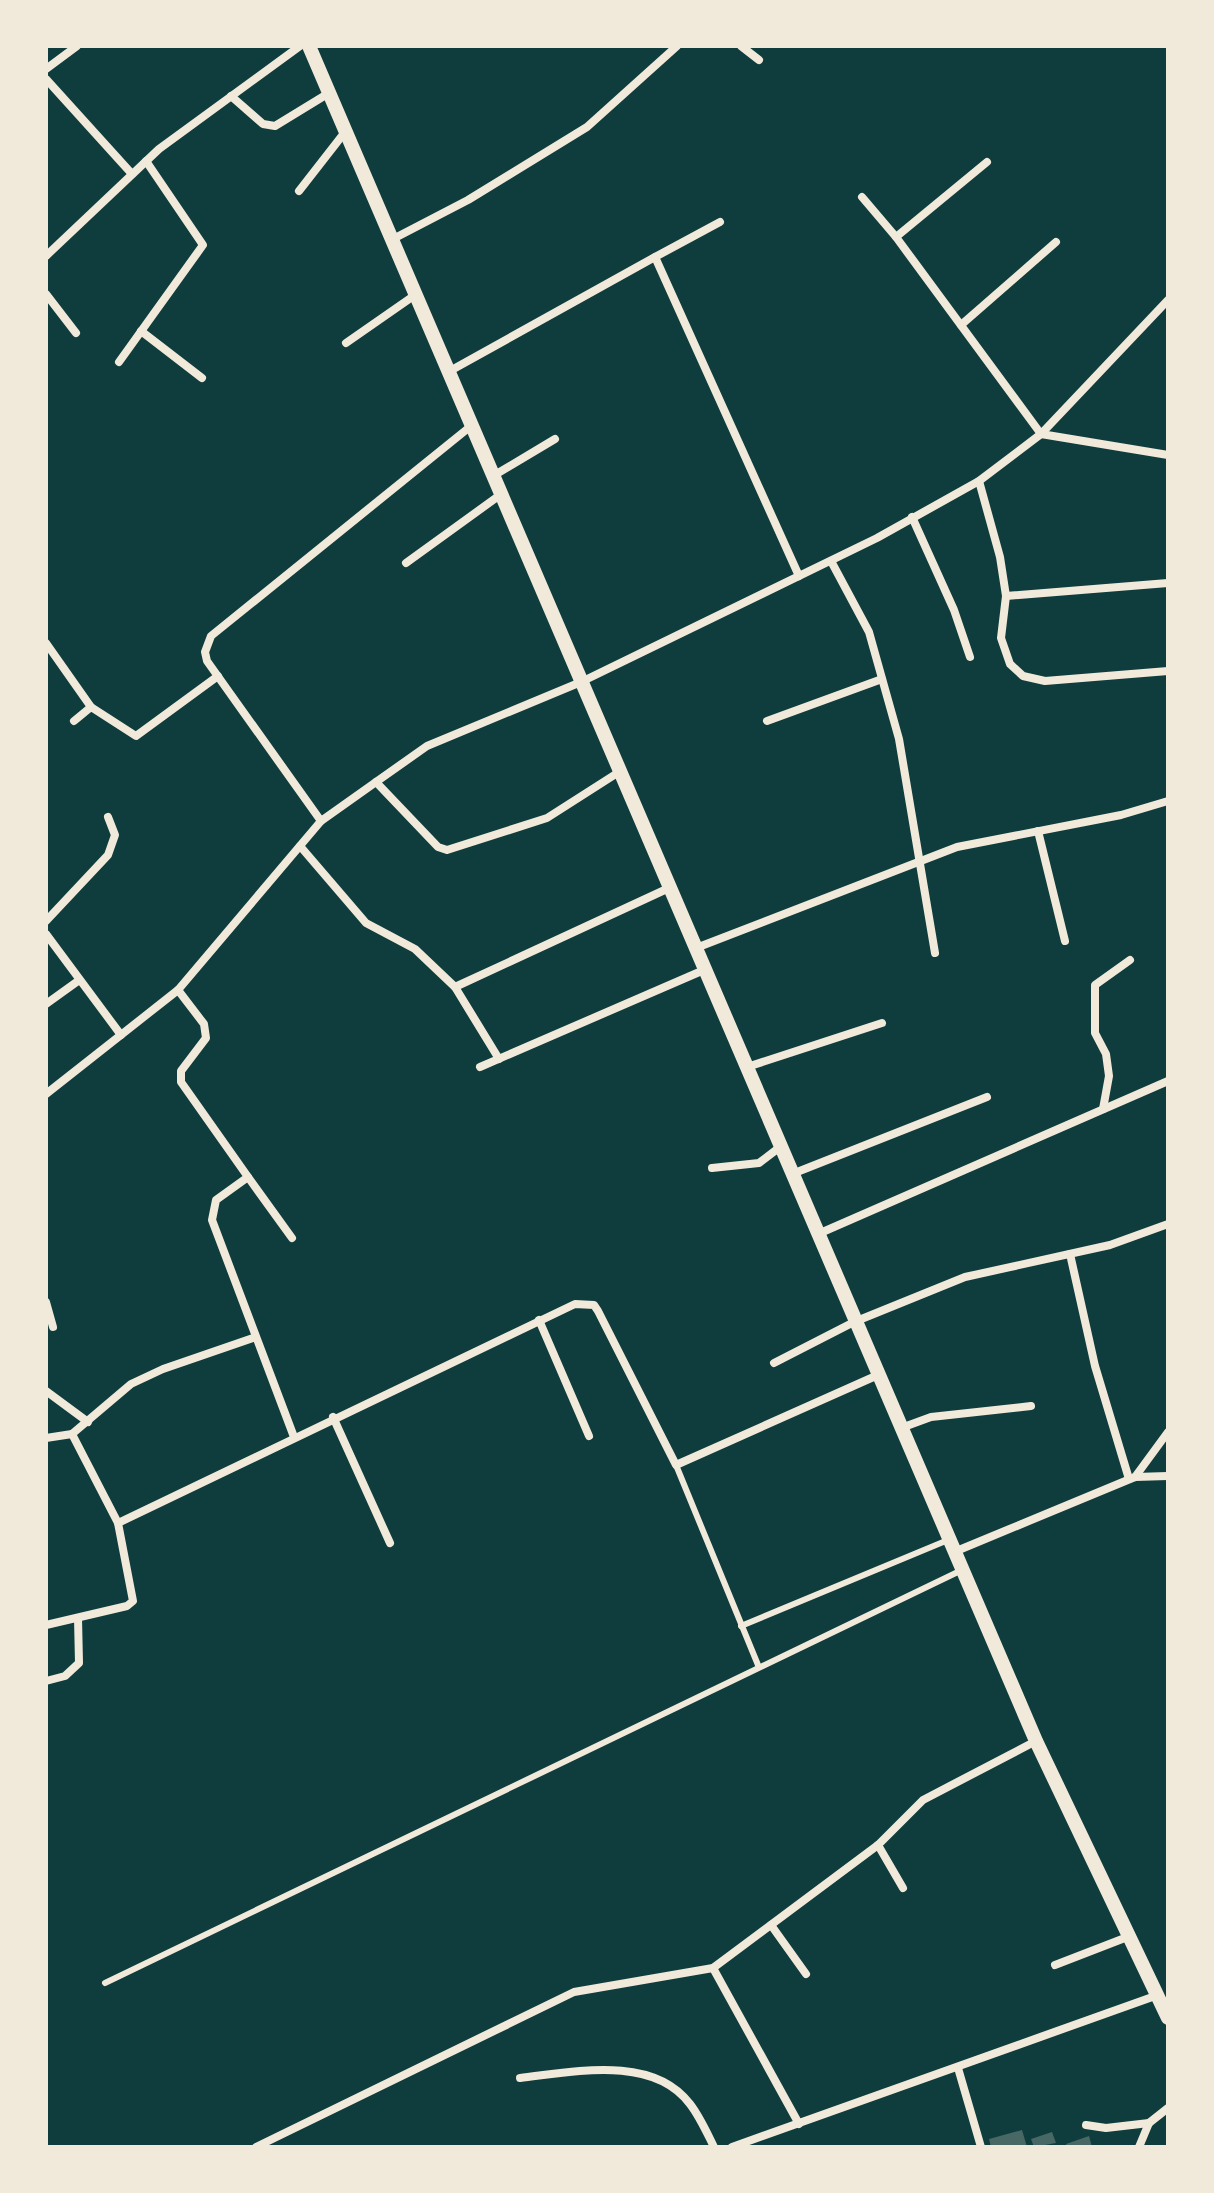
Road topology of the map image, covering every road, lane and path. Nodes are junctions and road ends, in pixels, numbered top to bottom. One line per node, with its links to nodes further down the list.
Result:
1 (77, 46): 7 (street)
2 (300, 46): 10 (street)
3 (309, 46): 9 (street)
4 (677, 46): 19 (street)
5 (741, 46): 6 (street)
6 (759, 60)
7 (46, 69)
8 (46, 79): 14 (street)
9 (329, 93): 10 (street); 11 (street)
10 (231, 96): 12 (street)
11 (345, 132): 15 (street); 19 (street)
12 (146, 161): 14 (street); 27 (street)
13 (987, 162): 18 (street)
14 (132, 174): 21 (street)
15 (299, 191)
16 (862, 197): 18 (street)
17 (720, 222): 22 (street)
18 (896, 237): 26 (street)
19 (391, 240): 24 (street)
20 (1056, 242): 26 (street)
21 (46, 256)
22 (655, 257): 31 (street); 43 (street)
23 (46, 294): 28 (street)
24 (415, 295): 29 (street); 31 (street)
25 (1168, 300): 34 (street)
26 (961, 325): 34 (street)
27 (141, 331): 30 (street); 32 (street)
28 (76, 333)
29 (346, 343)
30 (119, 362)
31 (448, 372): 33 (street)
32 (202, 378)
33 (471, 426): 37 (street); 49 (street)
34 (1041, 434): 36 (street); 38 (street)
35 (555, 439): 37 (street)
36 (1168, 455)
37 (493, 476): 39 (street)
38 (979, 481): 40 (street); 45 (street)
39 (500, 495): 42 (street); 51 (street)
40 (912, 517): 41 (street); 47 (street)
41 (831, 561): 43 (street); 50 (street)
42 (406, 563)
43 (799, 576): 51 (street)
44 (1168, 583): 45 (street)
45 (1006, 596): 48 (street)
46 (46, 643): 52 (street)
47 (970, 657)
48 (1168, 671)
49 (218, 676): 52 (street); 59 (street)
50 (882, 679): 54 (street); 62 (street)
51 (581, 682): 55 (street); 56 (street)
52 (91, 707): 53 (street)
53 (74, 721)
54 (767, 721)
55 (619, 772): 56 (street); 63 (street)
56 (376, 782): 59 (street)
57 (1168, 801): 60 (street)
58 (108, 817): 64 (street)
59 (321, 821): 61 (street)
60 (1038, 831): 62 (street); 66 (street)
61 (300, 846): 72 (street); 73 (street)
62 (917, 862): 67 (street); 68 (street)
63 (669, 888): 67 (street); 72 (street)
64 (46, 921)
65 (46, 934): 71 (street)
66 (1065, 941)
67 (695, 949): 70 (street)
68 (935, 953)
69 (1130, 960): 83 (street)
70 (704, 970): 77 (street); 79 (street)
71 (78, 981): 74 (street); 76 (street)
72 (455, 987): 77 (street)
73 (178, 990): 76 (street); 87 (street)
74 (46, 1004)
75 (882, 1023): 79 (street)
76 (121, 1035): 81 (street)
77 (499, 1059): 78 (street)
78 (480, 1067)
79 (746, 1068): 84 (street)
80 (1168, 1081): 83 (street)
81 (46, 1094)
82 (987, 1097): 86 (street)
83 (1103, 1109): 89 (street)
84 (780, 1147): 85 (street); 86 (street)
85 (712, 1168)
86 (792, 1174): 89 (street)
87 (248, 1177): 90 (street); 96 (street)
88 (1168, 1224): 91 (street)
89 (817, 1235): 94 (street)
90 (292, 1238)
91 (1070, 1254): 94 (street); 111 (street)
92 (46, 1302): 95 (street)
93 (539, 1320): 101 (street); 106 (street); 109 (street)
94 (854, 1322): 97 (street); 98 (street)
95 (53, 1327)
96 (253, 1338): 102 (street); 107 (street)
97 (774, 1363)
98 (878, 1375): 103 (street); 109 (street)
99 (46, 1391): 102 (street)
100 (1031, 1406): 103 (street)
101 (333, 1417): 107 (street); 113 (street)
102 (88, 1422): 105 (street)
103 (901, 1428): 114 (street)
104 (1168, 1432): 111 (street)
105 (72, 1434): 108 (street); 112 (street)
106 (589, 1436)
107 (294, 1437): 112 (street)
108 (46, 1438)
109 (676, 1465): 118 (lane)
110 (1168, 1476): 111 (street)
111 (1132, 1478): 114 (street)
112 (118, 1523): 116 (street)
113 (390, 1543)
114 (952, 1546): 115 (street); 118 (lane)
115 (962, 1570): 119 (lane); 121 (street)
116 (78, 1618): 117 (street); 120 (street)
117 (46, 1625)
118 (741, 1626): 119 (lane)
119 (758, 1665): 129 (lane)
120 (46, 1681)
121 (1036, 1741): 122 (street); 125 (street)
122 (878, 1845): 123 (street); 124 (street)
123 (903, 1888)
124 (771, 1925): 127 (street); 128 (street)
125 (1130, 1936): 126 (street); 130 (street)
126 (1055, 1965)
127 (713, 1968): 136 (street); 139 (street)
128 (806, 1974)
129 (105, 1983)
130 (1159, 1995): 131 (street); 132 (street)
131 (1168, 2018)
132 (958, 2068): 136 (street); 142 (street)
133 (520, 2078): 140 (street)
134 (1168, 2108): 135 (street)
135 (1149, 2123): 137 (street); 143 (street)
136 (799, 2124): 138 (street)
137 (1086, 2125)
138 (755, 2143): 141 (street)
139 (256, 2147)
140 (714, 2147)
141 (732, 2147)
142 (981, 2147)
143 (1139, 2147)

